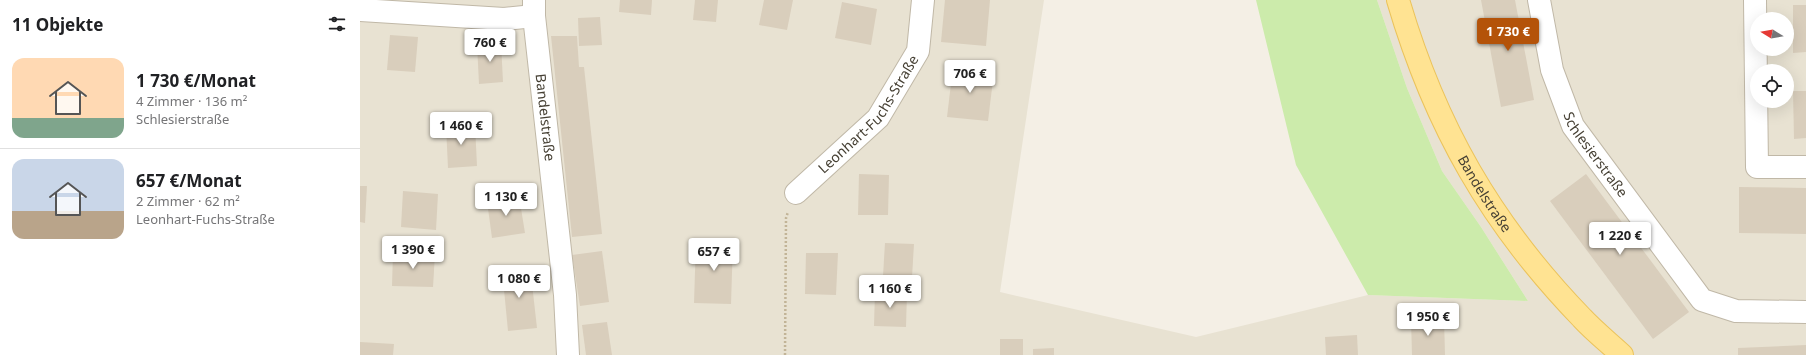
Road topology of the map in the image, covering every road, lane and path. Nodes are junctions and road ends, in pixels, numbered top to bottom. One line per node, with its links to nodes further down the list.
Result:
1 (923, 0): 8 (street, Leonhart-Fuchs-Straße)
2 (1398, 0): 12 (main road, Bandelstraße)
3 (1539, 0): 9 (street, Schlesierstraße)
4 (1756, 0): 7 (street)
5 (362, 6): 6 (street)
6 (534, 8): 10 (street, Bandelstraße)
7 (1806, 167)
8 (796, 193): 11 (path)
9 (1806, 312)
10 (568, 355)
11 (785, 355)
12 (1622, 355)

